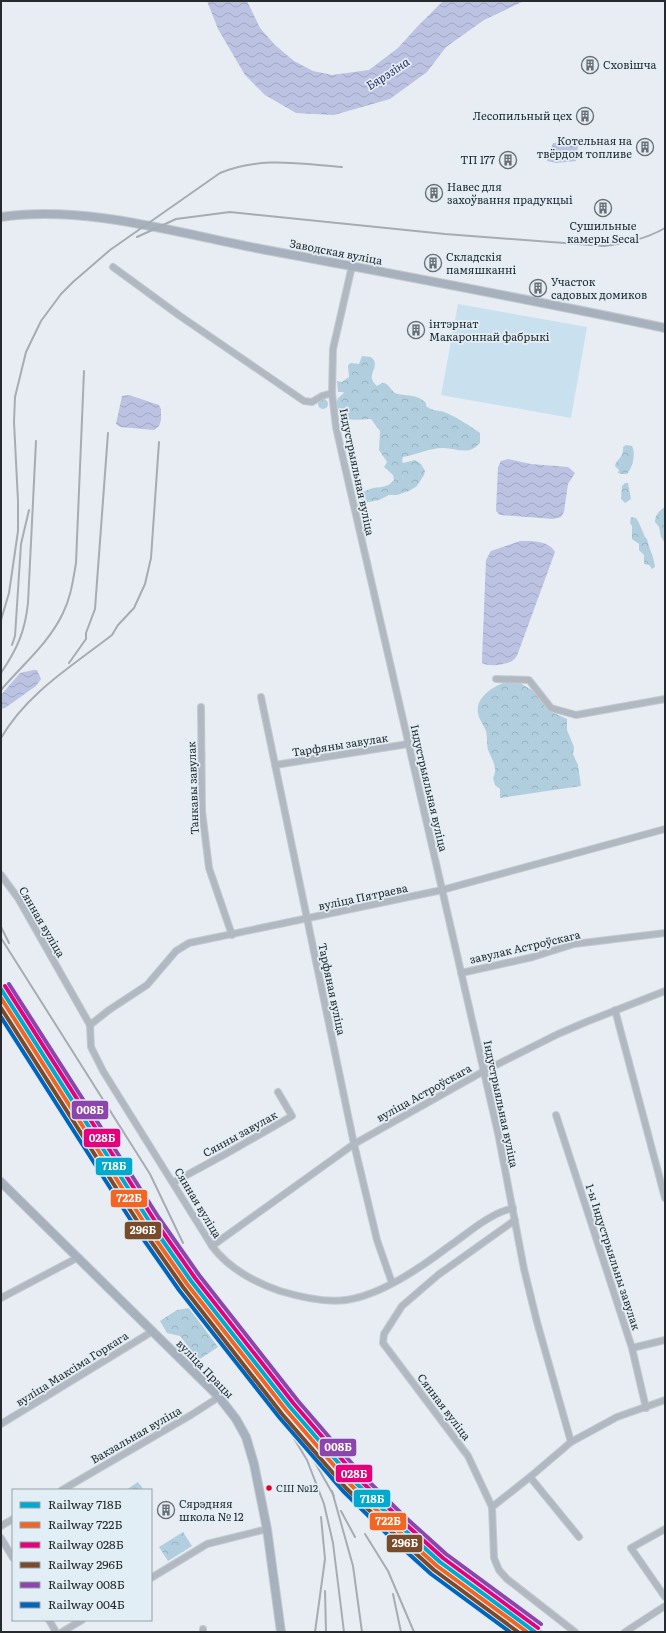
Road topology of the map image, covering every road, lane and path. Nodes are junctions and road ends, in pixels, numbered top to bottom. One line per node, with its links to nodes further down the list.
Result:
1 (1, 217): 2 (main road, Заводская вуліца)
2 (352, 266): 4 (main road, Заводская вуліца); 5 (street, Індустрыяльная вуліца)
3 (112, 267): 5 (street)
4 (665, 328)
5 (332, 393): 10 (street, Індустрыяльная вуліца)
6 (496, 679): 8 (street)
7 (261, 697): 11 (street, Тарфяная вуліца)
8 (665, 699)
9 (201, 707): 17 (street, Танкавы завулак)
10 (408, 744): 11 (street, Тарфяны завулак); 14 (street, Індустрыяльная вуліца)
11 (275, 765): 15 (street, Тарфяная вуліца)
12 (665, 829): 14 (street, вуліца Пятраева)
13 (1, 875): 21 (street, Сянная вуліца)
14 (442, 890): 15 (street, вуліца Пятраева); 18 (street, Індустрыяльная вуліца)
15 (307, 919): 17 (street, вуліца Пятраева); 25 (street, Тарфяная вуліца)
16 (665, 933): 18 (street, завулак Астроўскага)
17 (232, 935): 21 (street, вуліца Пятраева)
18 (461, 973): 22 (street, Індустрыяльная вуліца)
19 (665, 991): 20 (street, вуліца Астроўскага)
20 (615, 1010): 22 (street, вуліца Астроўскага); 28 (street)
21 (90, 1025): 26 (street, Сянная вуліца)
22 (484, 1071): 25 (street, вуліца Астроўскага); 29 (street, Індустрыяльная вуліца)
23 (278, 1092): 26 (street, Сянны завулак)
24 (556, 1115): 37 (street, 1-ы Індустрыяльны завулак)
25 (354, 1144): 31 (street, вуліца Астроўскага); 33 (street, Тарфяная вуліца)
26 (174, 1182): 31 (street, Сянная вуліца)
27 (1, 1183): 32 (main road, вуліца Працы)
28 (665, 1198)
29 (513, 1208): 30 (street, Індустрыяльная вуліца); 33 (street, Сянная вуліца)
30 (515, 1220): 42 (street, Індустрыяльная вуліца); 45 (street, Сянная вуліца)
31 (212, 1246): 33 (street, Сянная вуліца)
32 (77, 1258): 34 (street); 35 (main road, вуліца Працы)
33 (392, 1282)
34 (1, 1298)
35 (153, 1331): 38 (main road, вуліца Працы); 41 (street, вуліца Максіма Горкага)
36 (665, 1340): 37 (street)
37 (632, 1348): 40 (street, 1-ы Індустрыяльны завулак)
38 (219, 1397): 44 (street, Вакзальная вуліца); 48 (main road, вуліца Працы)
39 (665, 1400): 40 (street)
40 (646, 1408): 42 (street)
41 (1, 1424)
42 (571, 1442): 43 (street)
43 (530, 1477): 45 (street); 51 (street)
44 (64, 1489)
45 (492, 1507): 61 (street, Сянная вуліца)
46 (12, 1520): 47 (street)
47 (1, 1526)
48 (266, 1529): 53 (street); 60 (main road, вуліца Працы)
49 (665, 1530): 54 (street)
50 (1, 1538): 52 (street)
51 (580, 1538)
52 (12, 1556)
53 (152, 1577)
54 (665, 1597)
55 (665, 1606): 62 (street)
56 (50, 1621): 58 (street)
57 (80, 1621): 59 (street)
58 (56, 1632)
59 (62, 1632)
60 (281, 1632)
61 (575, 1632)
62 (625, 1632)

